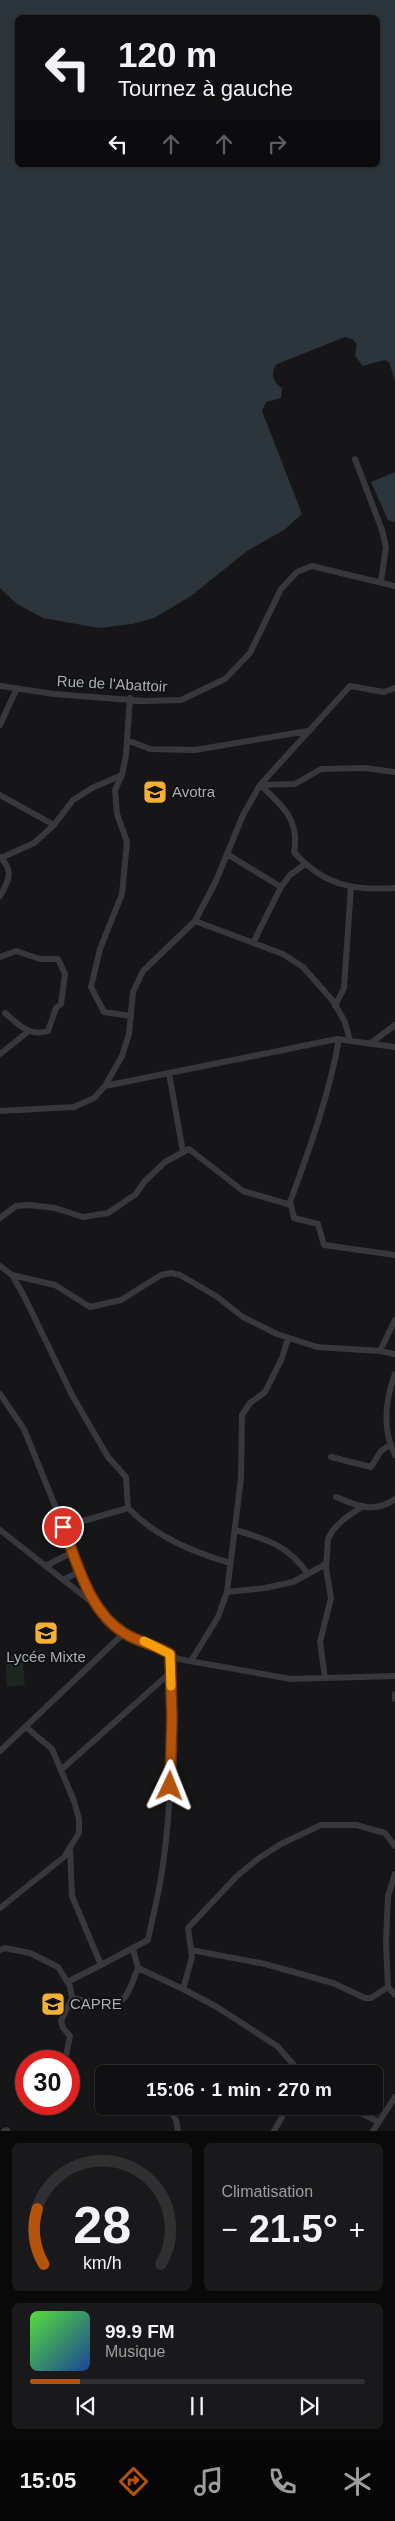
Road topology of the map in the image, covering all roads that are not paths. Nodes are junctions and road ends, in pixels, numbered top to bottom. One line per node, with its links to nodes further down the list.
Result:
1 (355, 459): 2 (street)
2 (381, 581): 3 (street, Rue de l'Abattoir); 7 (street, Rue de l'Abattoir)
3 (395, 586)
4 (0, 686): 5 (street, Rue de l'Abattoir)
5 (17, 688): 7 (street, Rue de l'Abattoir); 8 (street)
6 (395, 688): 9 (street)
7 (130, 698): 10 (street)
8 (0, 725)
9 (308, 731): 10 (street); 13 (street)
10 (127, 740): 12 (street)
11 (395, 772): 13 (street)
12 (122, 775): 15 (street); 28 (street)
13 (260, 785): 16 (street); 18 (street)
14 (0, 795): 15 (street)
15 (54, 825): 17 (street)
16 (227, 854): 20 (street); 23 (street)
17 (0, 858): 22 (street)
18 (305, 864): 19 (street); 20 (street)
19 (351, 886): 21 (street); 26 (street)
20 (281, 887): 24 (street)
21 (395, 888)
22 (0, 896)
23 (195, 921): 24 (street); 28 (street)
24 (253, 943): 26 (street)
25 (0, 957): 30 (street)
26 (335, 1006): 32 (street)
27 (5, 1012): 30 (street)
28 (131, 1016): 37 (street)
29 (395, 1025): 33 (street)
30 (29, 1032): 35 (street)
31 (340, 1039): 32 (street); 36 (street); 40 (street)
32 (350, 1041): 33 (street)
33 (371, 1043): 34 (street)
34 (395, 1047)
35 (0, 1054)
36 (169, 1073): 37 (street); 39 (street)
37 (105, 1086): 38 (street)
38 (0, 1112)
39 (183, 1152): 40 (street); 41 (street)
40 (289, 1205): 42 (street)
41 (0, 1218)
42 (395, 1255)
43 (0, 1266): 44 (street)
44 (12, 1275): 46 (street); 57 (street)
45 (395, 1320): 47 (street)
46 (288, 1338): 47 (street); 60 (street)
47 (380, 1351): 48 (street)
48 (395, 1354)
49 (395, 1374): 51 (street)
50 (0, 1394): 58 (street)
51 (390, 1445): 52 (street); 53 (street)
52 (395, 1455)
53 (331, 1458)
54 (336, 1497): 56 (street)
55 (395, 1499): 56 (street)
56 (363, 1506): 63 (street)
57 (128, 1508): 58 (street); 62 (street)
58 (63, 1527): 61 (street)
59 (0, 1530): 64 (street)
60 (235, 1530): 62 (street); 66 (street)
61 (73, 1552): 64 (street); 65 (street)
62 (230, 1563): 68 (street)
63 (326, 1564): 66 (street); 75 (street)
64 (45, 1566): 67 (street)
65 (81, 1571): 67 (street); 69 (street)
66 (308, 1574): 68 (street)
67 (63, 1580): 69 (street)
68 (227, 1592): 72 (street)
69 (94, 1604): 70 (street)
70 (124, 1633): 71 (street); 78 (street)
71 (170, 1654): 72 (street); 73 (street)
72 (191, 1661): 75 (street)
73 (171, 1672): 80 (street); 85 (street)
74 (395, 1676): 75 (street)
75 (324, 1678)
76 (395, 1694): 77 (street)
77 (395, 1699)
78 (26, 1727): 79 (street); 80 (street)
79 (0, 1751)
80 (61, 1770): 82 (street)
81 (395, 1846): 87 (street)
82 (70, 1847): 84 (street); 88 (street)
83 (395, 1874): 91 (street)
84 (0, 1908)
85 (133, 1949): 88 (street); 89 (street)
86 (0, 1950): 90 (street)
87 (191, 1950): 91 (street); 92 (street)
88 (100, 1965): 90 (street)
89 (138, 1968): 92 (street); 94 (street)
90 (67, 1982): 94 (street)
91 (388, 1987): 93 (street)
92 (183, 1988): 96 (street)
93 (395, 1995)
94 (72, 1998): 95 (street)
95 (67, 2050)
96 (290, 2065)
97 (394, 2100): 101 (street)
98 (173, 2115): 102 (street)
99 (282, 2115): 103 (street)
100 (365, 2115): 101 (street)
101 (379, 2122): 104 (street)
102 (178, 2131)
103 (274, 2131)
104 (373, 2131)

